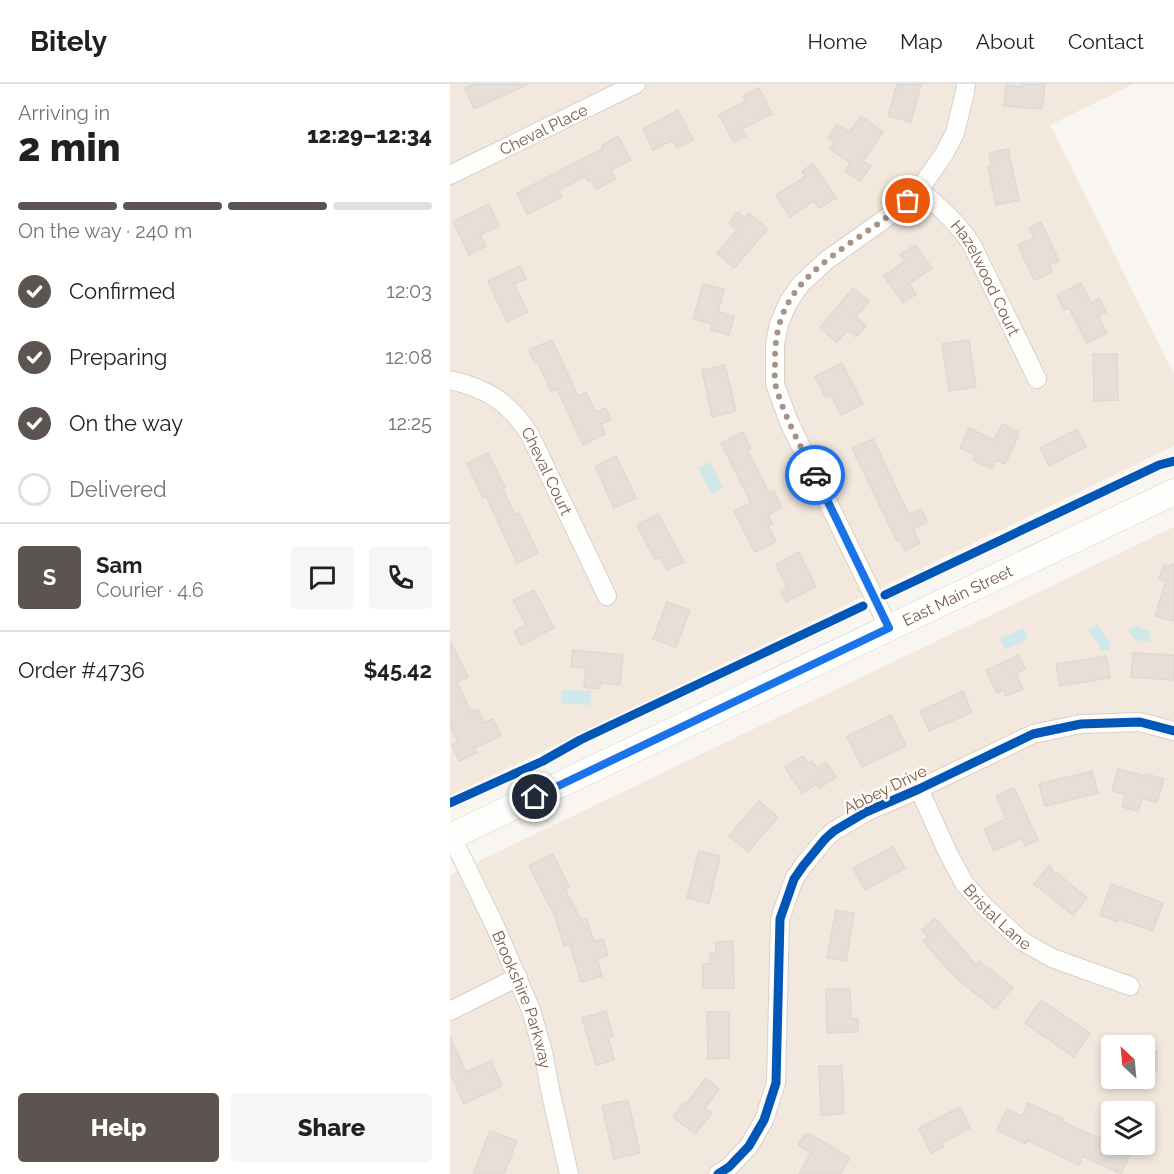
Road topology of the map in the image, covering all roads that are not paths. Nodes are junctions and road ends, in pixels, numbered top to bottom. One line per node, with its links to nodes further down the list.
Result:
1 (636, 84): 3 (street, Cheval Place)
2 (966, 84): 4 (street)
3 (450, 175)
4 (919, 190): 5 (street, Hazelwood Court); 9 (street)
5 (1037, 379)
6 (450, 380): 8 (street, Cheval Court)
7 (1174, 492): 9 (main road, East Main Street)
8 (607, 596)
9 (889, 628): 12 (main road, East Main Street)
10 (1174, 731): 11 (street, Abbey Drive)
11 (919, 789): 14 (street, Bristal Lane); 17 (street, Abbey Drive)
12 (451, 835): 13 (street, Brookshire Parkway)
13 (518, 976): 15 (street); 16 (street, Brookshire Parkway)
14 (1130, 986)
15 (450, 1011)
16 (569, 1174)
17 (718, 1174)

